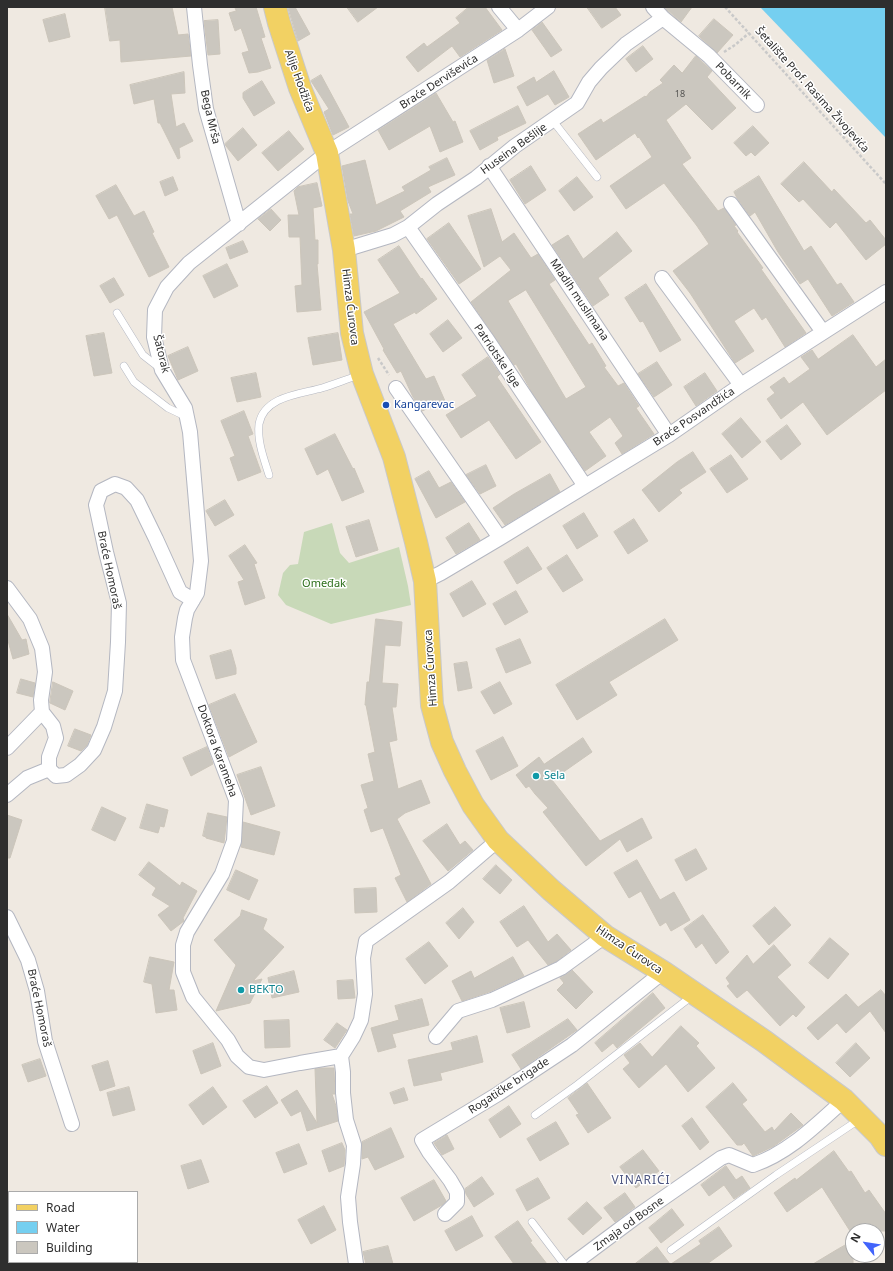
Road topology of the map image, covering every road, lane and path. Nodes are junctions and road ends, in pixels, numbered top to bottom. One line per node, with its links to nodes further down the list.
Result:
1 (194, 7): 18 (street, Bega Mrša)
2 (275, 7): 13 (main road, Alije Hodžića)
3 (499, 7): 8 (street)
4 (548, 7): 8 (street, Braće Derviševića)
5 (653, 7): 7 (street, Pobarnik)
6 (725, 7): 9 (path, Šetalište Prof. Rasima Živojevića)
7 (663, 18): 10 (street, Pobarnik); 12 (street, Huseina Bešlije)
8 (518, 30): 13 (street, Braće Derviševića)
9 (748, 33): 10 (path, Pobarnik); 16 (path, Šetalište Prof. Rasima Živojevića)
10 (709, 56): 11 (street, Pobarnik)
11 (757, 105)
12 (553, 121): 14 (street, Huseina Bešlije); 15 (lane)
13 (327, 153): 18 (street, Šatorak); 20 (main road, Himza Ćurovca)
14 (489, 166): 19 (street, Huseina Bešlije); 31 (street, Mladih muslimana)
15 (598, 177)
16 (886, 184)
17 (731, 204): 24 (street)
18 (239, 224): 26 (street, Šatorak)
19 (408, 227): 20 (street, Huseina Bešlije); 33 (street, Patriotske lige)
20 (344, 250): 27 (main road, Himza Ćurovca)
21 (662, 278): 28 (street)
22 (886, 292): 24 (street, Braće Posvandžića)
23 (117, 313): 26 (lane)
24 (823, 332): 28 (street, Braće Posvandžića)
25 (124, 366): 30 (lane)
26 (162, 370): 30 (street, Šatorak)
27 (362, 374): 32 (lane); 35 (main road, Himza Ćurovca)
28 (741, 385): 31 (street, Braće Posvandžića)
29 (396, 388): 34 (street)
30 (187, 417): 37 (street, Šatorak)
31 (670, 435): 33 (street, Braće Posvandžića)
32 (269, 475)
33 (585, 486): 34 (street, Braće Posvandžića)
34 (500, 538): 35 (street, Braće Posvandžića)
35 (425, 581): 42 (main road, Himza Ćurovca)
36 (7, 588): 38 (street)
37 (193, 600): 40 (street, Braće Homoraš); 48 (street, Doktora Karameha)
38 (42, 712): 39 (street); 40 (street)
39 (7, 748)
40 (49, 769): 41 (street)
41 (7, 795)
42 (498, 840): 44 (main road, Himza Ćurovca); 48 (street)
43 (7, 917): 52 (street, Braće Homoraš)
44 (605, 936): 45 (main road, Himza Ćurovca); 47 (street)
45 (663, 972): 46 (main road, Himza Ćurovca); 54 (street, Rogatičke brigade)
46 (693, 994): 49 (main road, Himza Ćurovca); 50 (lane)
47 (436, 1037)
48 (341, 1056): 57 (street)
49 (844, 1100): 51 (main road, Himza Ćurovca); 59 (street, Zmaja od Bosne)
50 (535, 1115)
51 (862, 1118): 53 (main road, Himza Ćurovca); 56 (lane)
52 (72, 1124)
53 (886, 1144)
54 (445, 1214)
55 (532, 1222): 58 (lane)
56 (671, 1250)
57 (356, 1264)
58 (564, 1264)
59 (573, 1264)

